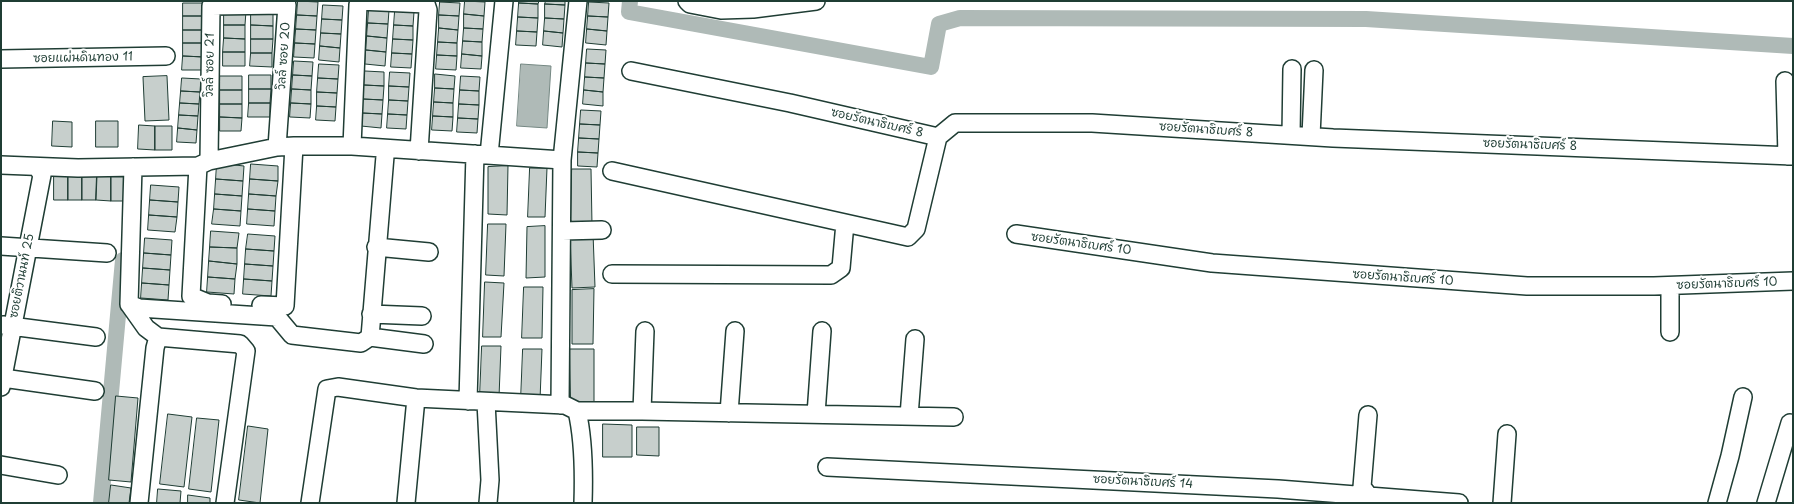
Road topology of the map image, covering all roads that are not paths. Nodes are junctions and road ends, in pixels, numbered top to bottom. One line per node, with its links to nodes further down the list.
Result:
1 (504, 1): 18 (street)
2 (578, 1): 21 (street)
3 (688, 1): 4 (street)
4 (816, 1)
5 (247, 6): 15 (street, วิลล์ ซอย 20); 22 (street, วิลล์ ซอย 21)
6 (166, 56): 7 (street, ซอยแผ่นดินทอง 11)
7 (1, 59)
8 (1292, 69): 12 (street)
9 (1314, 70): 13 (street)
10 (631, 71): 14 (street, ซอยรัตนาธิเบศร์ 8)
11 (1785, 81): 20 (street)
12 (1291, 135): 13 (street, ซอยรัตนาธิเบศร์ 8); 14 (street, ซอยรัตนาธิเบศร์ 8)
13 (1311, 136): 20 (street, ซอยรัตนาธิเบศร์ 8)
14 (938, 137): 27 (street)
15 (286, 146): 16 (street); 22 (street); 22 (street)
16 (352, 146): 17 (street); 17 (street)
17 (419, 151): 18 (street)
18 (482, 155): 21 (street); 56 (street)
19 (385, 156): 33 (street)
20 (1790, 156)
21 (562, 160): 29 (street)
22 (204, 163): 25 (street)
23 (1, 166): 24 (street)
24 (37, 167): 25 (street); 32 (street, ซอยติวานนท์ 25)
25 (133, 167): 39 (street)
26 (612, 171): 27 (street)
27 (845, 223): 36 (street)
28 (602, 230): 29 (street)
29 (562, 231): 58 (street)
30 (1016, 234): 38 (street, ซอยรัตนาธิเบศร์ 10)
31 (1, 246): 32 (street)
32 (28, 246): 35 (street); 42 (street, ซอยติวานนท์ 25)
33 (376, 247): 34 (street); 40 (street)
34 (429, 252)
35 (107, 253)
36 (612, 274)
37 (1793, 281): 38 (street, ซอยรัตนาธิเบศร์ 10)
38 (1670, 286): 46 (street)
39 (129, 304): 48 (street); 49 (street)
40 (371, 314): 41 (street); 49 (street)
41 (422, 316)
42 (7, 326): 47 (street); 52 (street, ซอยติวานนท์ 25)
43 (735, 331): 61 (street)
44 (822, 331): 62 (street)
45 (645, 332): 60 (street)
46 (1670, 332)
47 (96, 337)
48 (158, 337): 72 (street); 73 (street)
49 (370, 337): 51 (street)
50 (915, 339): 64 (street)
51 (424, 344)
52 (2, 383): 53 (street)
53 (95, 391)
54 (1743, 397): 80 (street)
55 (416, 398): 56 (street); 74 (street); 75 (street)
56 (468, 401): 57 (street)
57 (486, 402): 58 (street); 76 (street)
58 (560, 405): 59 (street)
59 (577, 411): 60 (street); 77 (street)
60 (642, 411): 61 (street)
61 (730, 413): 62 (street)
62 (816, 414): 64 (street)
63 (1368, 415): 71 (street)
64 (909, 416): 65 (street)
65 (954, 417)
66 (1790, 423): 81 (street)
67 (1507, 434): 79 (street)
68 (1, 465): 70 (street)
69 (828, 467): 71 (street, ซอยรัตนาธิเบศร์ 14)
70 (58, 475)
71 (1369, 500): 78 (street, ซอยรัตนาธิเบศร์ 14)
72 (139, 503)
73 (225, 503)
74 (310, 503)
75 (406, 503)
76 (488, 503)
77 (583, 503)
78 (1459, 503)
79 (1502, 503)
80 (1717, 503)
81 (1766, 503)

